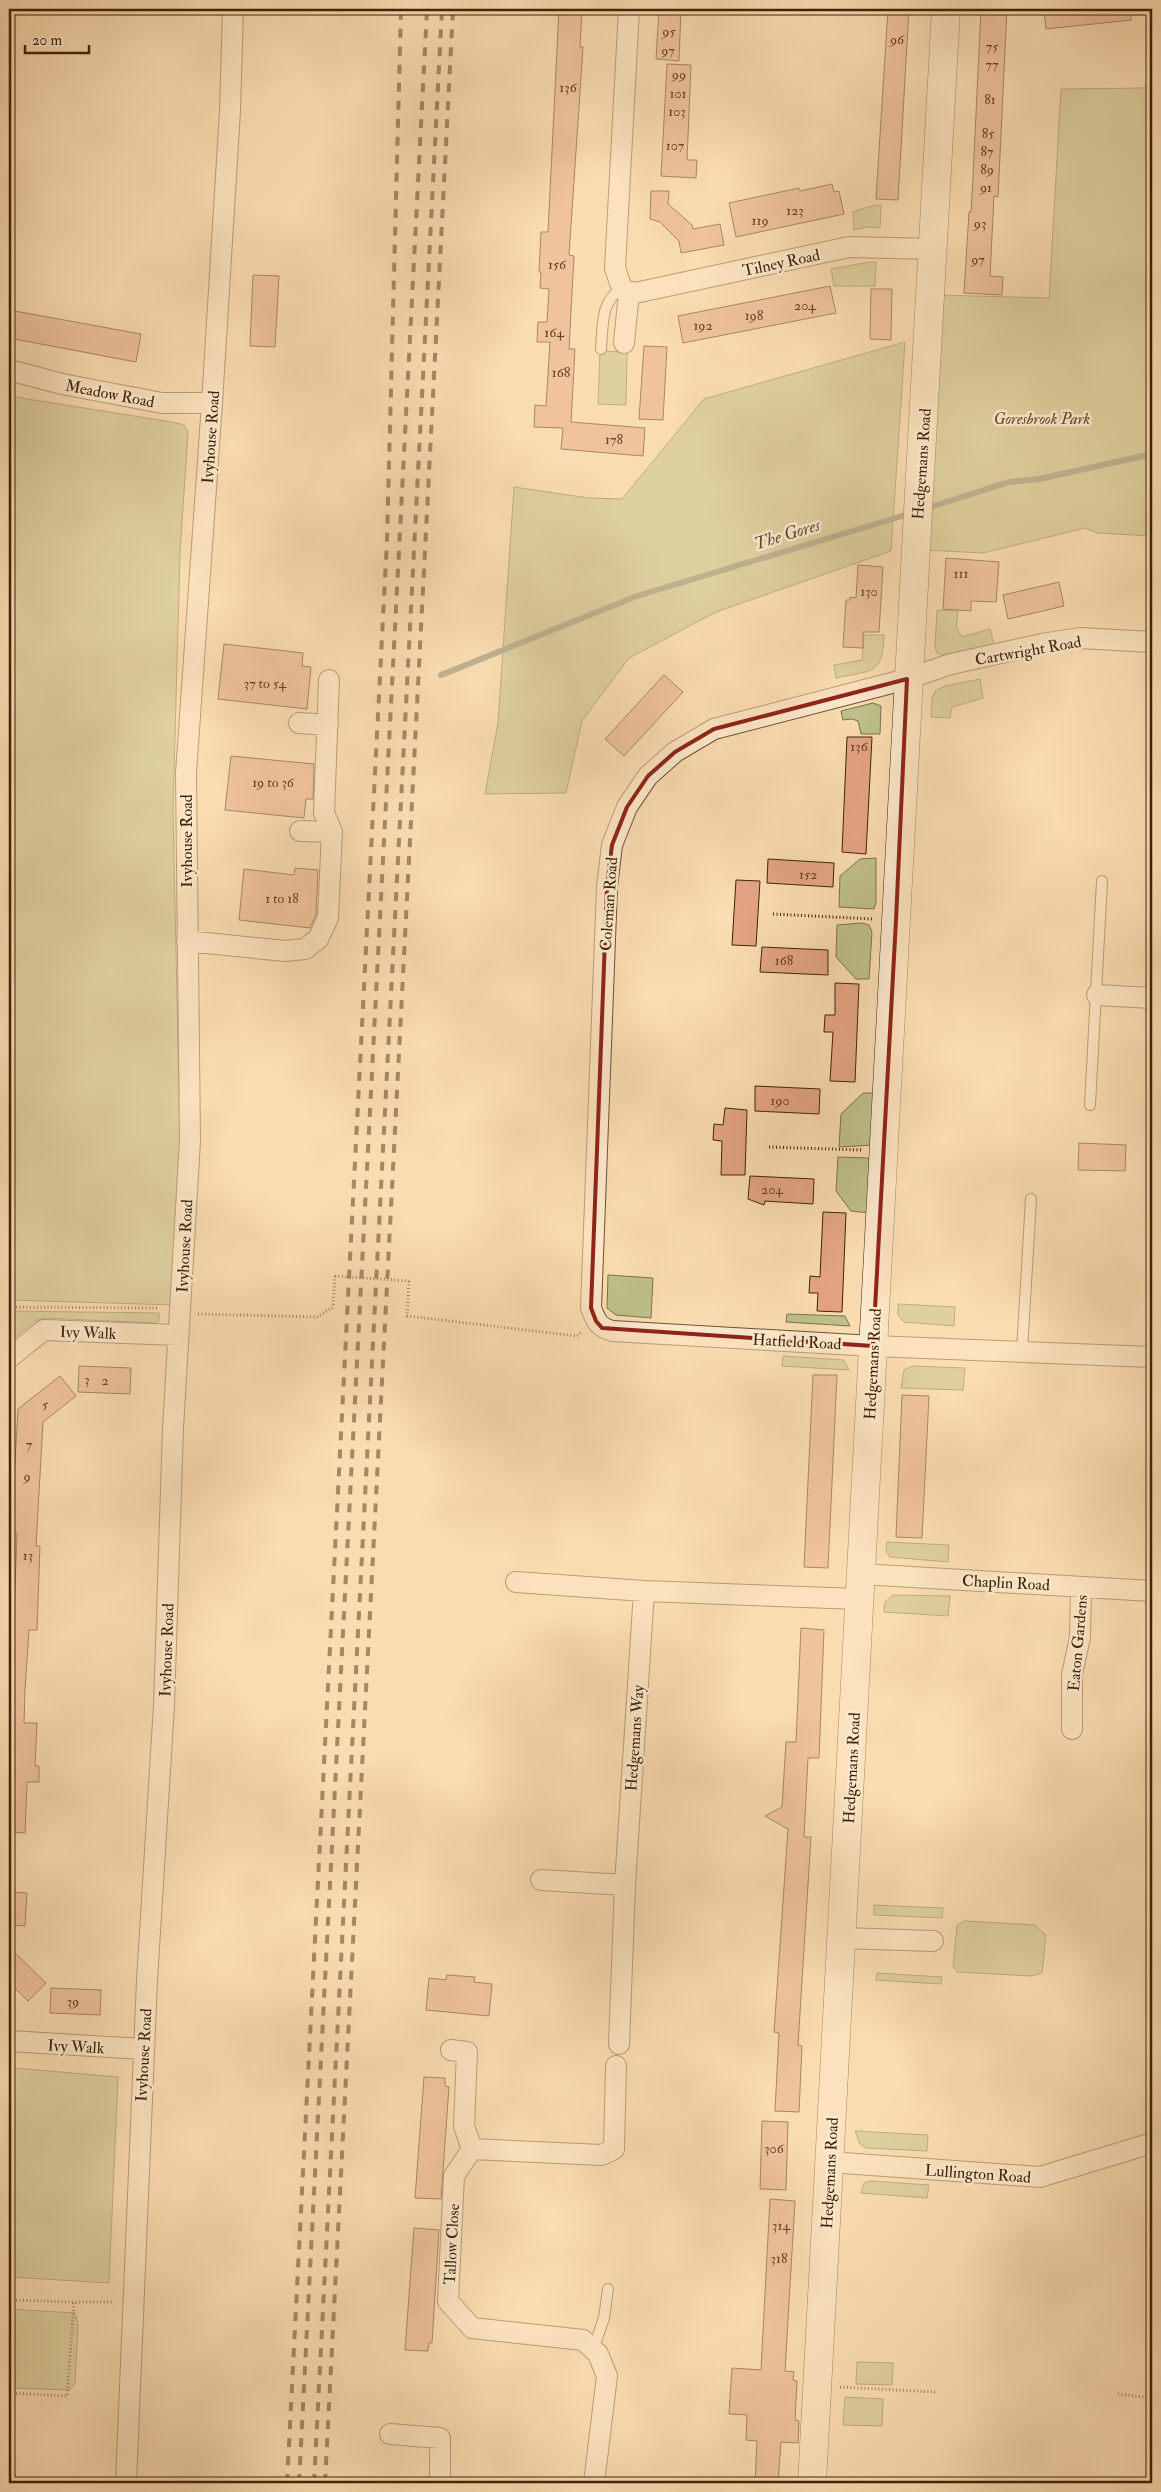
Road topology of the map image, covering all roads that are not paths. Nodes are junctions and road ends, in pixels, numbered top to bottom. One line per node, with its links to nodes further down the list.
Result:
1 (233, 9): 9 (street, Ivyhouse Road)
2 (629, 9): 5 (street)
3 (946, 9): 4 (street, Hedgemans Road)
4 (934, 249): 5 (street, Tilney Road); 11 (street, Hedgemans Road)
5 (625, 291): 6 (street); 7 (lane)
6 (624, 343)
7 (601, 349)
8 (9, 370): 9 (street, Meadow Road)
9 (212, 404): 18 (street, Ivyhouse Road)
10 (1152, 642): 11 (street, Cartwright Road)
11 (907, 678): 23 (street, Coleman Road); 25 (street, Hedgemans Road)
12 (329, 680): 14 (street)
13 (299, 723): 14 (street)
14 (328, 725): 16 (street)
15 (300, 831): 16 (street)
16 (332, 832): 18 (street)
17 (1102, 881): 19 (lane)
18 (187, 941): 24 (street, Ivyhouse Road)
19 (1097, 995): 20 (street); 21 (lane)
20 (1152, 998)
21 (1090, 1105)
22 (1032, 1199): 26 (lane)
23 (596, 1321): 25 (street, Hatfield Road)
24 (178, 1335): 28 (street, Ivy Walk); 41 (street, Ivyhouse Road)
25 (873, 1346): 26 (street, Hatfield Road); 30 (street, Hedgemans Road)
26 (1022, 1351): 27 (street, Hatfield Road)
27 (1152, 1357)
28 (9, 1358)
29 (516, 1582): 32 (street)
30 (860, 1586): 31 (street, Chaplin Road); 32 (street); 37 (street, Hedgemans Road)
31 (1081, 1587): 33 (street, Chaplin Road); 34 (street, Eaton Gardens)
32 (644, 1591): 36 (street, Hedgemans Way)
33 (1152, 1591)
34 (1072, 1729)
35 (540, 1880): 36 (street)
36 (625, 1885): 40 (street, Hedgemans Way)
37 (843, 1938): 38 (street); 46 (street, Hedgemans Road)
38 (933, 1941)
39 (9, 2041): 41 (street, Ivy Walk)
40 (619, 2044)
41 (144, 2049): 50 (street, Ivyhouse Road)
42 (451, 2050): 45 (street)
43 (616, 2066): 45 (street)
44 (1152, 2143): 46 (street, Lullington Road)
45 (472, 2148): 48 (street, Tallow Close)
46 (830, 2162): 53 (street, Hedgemans Road)
47 (608, 2289): 48 (lane)
48 (593, 2350): 52 (street)
49 (390, 2434): 51 (street)
50 (126, 2483)
51 (440, 2483)
52 (594, 2483)
53 (812, 2483)

